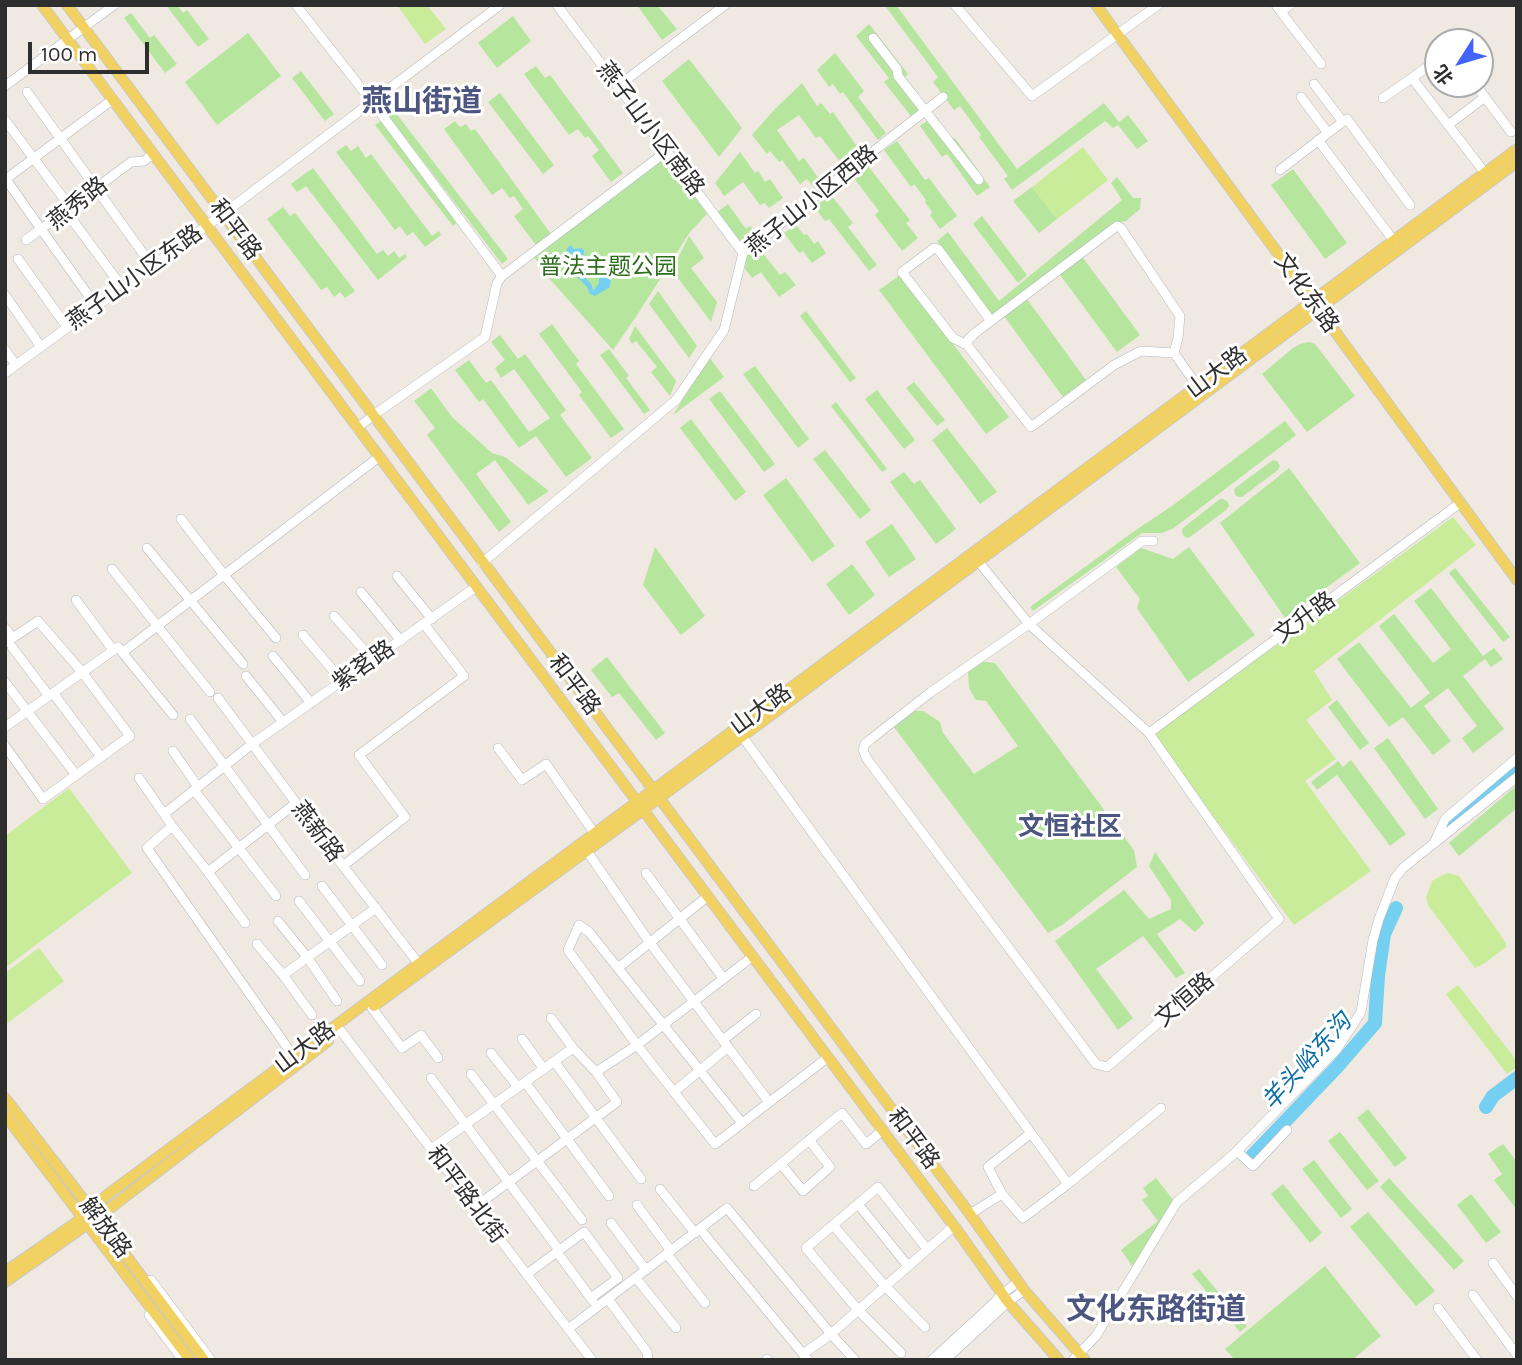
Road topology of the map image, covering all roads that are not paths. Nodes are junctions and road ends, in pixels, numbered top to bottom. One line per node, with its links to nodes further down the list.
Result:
1 (42, 5): 16 (main road, 和平路)
2 (67, 5): 14 (main road, 和平路)
3 (104, 5): 14 (street)
4 (114, 5): 14 (street)
5 (296, 5): 31 (street)
6 (500, 5): 31 (street, 燕子山小区东路)
7 (557, 5): 23 (street, 燕子山小区南路)
8 (725, 5): 23 (street)
9 (955, 5): 15 (street)
10 (1096, 5): 15 (main road, 文化东路)
11 (1158, 5): 15 (street)
12 (1290, 5): 13 (street)
13 (1278, 9): 18 (street)
14 (82, 25): 16 (street); 52 (main road, 和平路)
15 (1118, 35): 63 (main road, 文化东路)
16 (67, 38): 21 (street); 30 (main road, 和平路)
17 (873, 38): 32 (street)
18 (1321, 64)
19 (1424, 69): 20 (street)
20 (1412, 78): 27 (street); 35 (street)
21 (5, 84)
22 (1314, 84): 34 (street)
23 (618, 86): 41 (street, 燕子山小区南路)
24 (27, 92): 38 (street)
25 (943, 97): 32 (street, 燕子山小区西路)
26 (1301, 97): 37 (street)
27 (1383, 98)
28 (1484, 98): 35 (street)
29 (1486, 98): 36 (street)
30 (112, 100): 38 (street); 42 (main road, 和平路)
31 (371, 103): 52 (street, 燕子山小区东路); 60 (street)
32 (924, 111): 48 (street); 57 (street, 燕子山小区西路)
33 (5, 120): 43 (street)
34 (1343, 122): 37 (street); 50 (street)
35 (1448, 125): 46 (street)
36 (1511, 132)
37 (1328, 133): 39 (street)
38 (60, 138): 43 (street); 49 (street)
39 (1318, 140): 45 (street); 56 (street)
40 (1517, 149): 46 (main road, 山大路)
41 (667, 151): 57 (street, 燕子山小区南路); 60 (street)
42 (153, 154): 49 (street, 燕秀路); 53 (main road, 和平路)
43 (34, 158): 47 (street); 51 (street)
44 (1517, 162): 63 (main road, 山大路)
45 (1280, 170)
46 (1485, 173): 56 (main road, 山大路)
47 (6, 179): 54 (street)
48 (979, 180)
49 (96, 188): 51 (street, 燕秀路); 59 (street)
50 (1410, 205)
51 (68, 209): 54 (street, 燕秀路); 61 (street)
52 (223, 214): 53 (street, 燕子山小区东路); 74 (main road, 和平路)
53 (207, 226): 59 (street, 燕子山小区东路); 75 (main road, 和平路)
54 (41, 229): 55 (street); 64 (street, 燕秀路)
55 (26, 240)
56 (1394, 241): 63 (main road, 山大路)
57 (743, 253): 82 (street, 燕子山小区西路)
58 (18, 259): 66 (street)
59 (152, 266): 61 (street, 燕子山小区东路)
60 (502, 276): 74 (street)
61 (122, 287): 64 (street, 燕子山小区东路)
62 (5, 295): 68 (street)
63 (1315, 305): 73 (main road, 山大路); 77 (main road, 文化东路); 81 (main road, 山大路)
64 (96, 306): 66 (street, 燕子山小区东路)
65 (991, 321): 67 (street); 67 (street); 70 (street)
66 (67, 327): 68 (street, 燕子山小区东路)
67 (967, 345): 70 (street)
68 (41, 347): 71 (street, 燕子山小区东路)
69 (5, 350): 71 (street)
70 (1174, 353): 73 (street)
71 (16, 365): 72 (street, 燕子山小区东路)
72 (5, 373)
73 (1198, 387): 129 (main road, 山大路)
74 (373, 416): 75 (street); 82 (main road, 和平路)
75 (357, 428): 76 (main road, 和平路)
76 (379, 457): 84 (street); 87 (main road, 和平路)
77 (1461, 503): 86 (main road, 文化东路); 116 (street, 文升路)
78 (181, 519): 84 (street)
79 (1153, 541): 93 (street)
80 (147, 548): 90 (street)
81 (978, 561): 93 (street, 文恒路); 117 (main road, 山大路)
82 (482, 563): 129 (main road, 和平路)
83 (112, 569): 94 (street, 燕新路)
84 (224, 575): 90 (street); 98 (street)
85 (397, 576): 92 (street)
86 (1517, 580)
87 (476, 587): 92 (street, 紫茗路); 131 (main road, 和平路)
88 (361, 592): 99 (street)
89 (76, 600): 101 (street)
90 (191, 601): 94 (street); 104 (street)
91 (334, 616): 103 (street)
92 (428, 621): 99 (street, 紫茗路); 139 (street)
93 (1028, 624): 116 (street, 文恒路); 116 (street, 文恒路)
94 (157, 626): 101 (street); 118 (street, 燕新路)
95 (5, 628): 96 (street)
96 (5, 635)
97 (303, 635): 107 (street)
98 (276, 638)
99 (401, 641): 103 (street, 紫茗路)
100 (9, 645): 105 (street); 109 (street)
101 (118, 651): 105 (street); 112 (street)
102 (273, 656): 110 (street)
103 (373, 660): 107 (street, 紫茗路)
104 (243, 664)
105 (82, 672): 109 (street); 122 (street)
106 (246, 676): 114 (street)
107 (342, 681): 110 (street, 紫茗路)
108 (5, 682): 111 (street)
109 (51, 695): 111 (street); 122 (street)
110 (311, 703): 114 (street, 紫茗路)
111 (27, 712): 115 (street); 125 (street)
112 (173, 715)
113 (190, 719): 124 (street)
114 (284, 722): 118 (street, 紫茗路)
115 (5, 727)
116 (1149, 733)
117 (742, 736): 129 (main road, 山大路); 197 (street)
118 (252, 744): 124 (street, 紫茗路); 130 (street, 燕新路)
119 (5, 746): 125 (street)
120 (499, 748): 135 (street)
121 (173, 751): 128 (street)
122 (101, 757): 125 (street)
123 (1517, 758): 136 (street)
124 (224, 766): 128 (street, 紫茗路); 133 (street)
125 (76, 775)
126 (1517, 777): 136 (street)
127 (139, 778): 132 (street)
128 (196, 788): 132 (street, 紫茗路); 137 (street)
129 (656, 794): 131 (main road, 山大路); 214 (main road, 和平路)
130 (296, 803): 133 (street); 139 (street, 燕新路)
131 (640, 806): 135 (main road, 山大路); 138 (main road, 山大路); 145 (main road, 和平路)
132 (164, 814): 134 (street)
133 (268, 825): 137 (street); 142 (street)
134 (172, 826): 140 (street); 176 (street)
135 (596, 834): 157 (main road, 山大路)
136 (1433, 844): 201 (street)
137 (239, 848): 140 (street); 144 (street)
138 (587, 850): 153 (street); 165 (main road, 山大路)
139 (343, 866): 147 (street, 燕新路)
140 (208, 872): 150 (street)
141 (646, 873): 148 (street)
142 (305, 875)
143 (322, 886): 151 (street)
144 (276, 896)
145 (707, 897): 148 (street); 156 (main road, 和平路)
146 (299, 901): 152 (street)
147 (376, 908): 151 (street); 157 (street, 燕新路)
148 (680, 920): 153 (street); 161 (street)
149 (278, 921): 155 (street)
150 (245, 923)
151 (352, 925): 152 (street); 158 (street)
152 (329, 941): 155 (street); 162 (street)
153 (650, 943): 159 (street); 164 (street)
154 (257, 944): 160 (street)
155 (307, 957): 160 (street); 163 (street)
156 (752, 957): 161 (street); 178 (main road, 和平路)
157 (419, 964): 176 (main road, 山大路)
158 (382, 965)
159 (618, 968): 169 (street); 173 (street)
160 (283, 975): 167 (street)
161 (723, 978): 164 (street)
162 (360, 981)
163 (337, 1001)
164 (694, 1001): 169 (street); 172 (street)
165 (372, 1008): 170 (main road, 山大路); 177 (street)
166 (756, 1014): 172 (street)
167 (312, 1015)
168 (551, 1018): 174 (street)
169 (663, 1025): 173 (street); 181 (street)
170 (341, 1031): 200 (street, 和平路北街); 215 (main road, 山大路)
171 (522, 1039): 180 (street)
172 (725, 1043): 181 (street); 188 (street)
173 (637, 1045): 182 (street); 186 (street)
174 (573, 1048): 179 (street); 182 (street)
175 (491, 1053): 185 (street)
176 (294, 1057): 215 (main road, 山大路)
177 (438, 1058)
178 (828, 1058): 188 (street); 196 (main road, 和平路)
179 (554, 1061): 180 (street); 192 (street)
180 (544, 1069): 185 (street)
181 (700, 1071): 186 (street); 193 (street)
182 (596, 1072): 192 (street)
183 (471, 1073): 189 (street)
184 (431, 1078): 194 (street)
185 (521, 1085): 189 (street); 198 (street)
186 (674, 1092): 193 (street)
187 (5, 1097): 215 (main road, 解放路)
188 (769, 1102): 193 (street)
189 (494, 1104): 194 (street); 202 (street)
190 (1161, 1108): 206 (street)
191 (5, 1115): 215 (main road, 解放路)
192 (596, 1119): 198 (street); 204 (street)
193 (742, 1123)
194 (466, 1125): 200 (street); 205 (street)
195 (1287, 1130): 201 (street)
196 (882, 1131): 199 (street); 219 (main road, 和平路)
197 (1031, 1133): 206 (street); 209 (street)
198 (567, 1139): 202 (street); 210 (street)
199 (809, 1140): 203 (street); 203 (street)
200 (431, 1149): 213 (street, 和平路北街)
201 (1237, 1152): 251 (street)
202 (538, 1161): 205 (street); 216 (street)
203 (781, 1164): 207 (street)
204 (641, 1179)
205 (509, 1182): 213 (street); 222 (street)
206 (1068, 1184): 209 (street)
207 (754, 1186)
208 (660, 1189): 220 (street)
209 (1002, 1194): 214 (street)
210 (610, 1196)
211 (858, 1204): 218 (street); 221 (street); 225 (street)
212 (637, 1205): 223 (street)
213 (475, 1207): 228 (street, 和平路北街)
214 (970, 1214): 233 (main road, 和平路)
215 (89, 1216): 227 (main road, 山大路); 230 (main road, 山大路); 231 (main road, 解放路)
216 (582, 1220)
217 (611, 1223): 226 (street)
218 (833, 1225): 232 (street); 242 (street)
219 (954, 1226): 221 (street); 237 (main road, 和平路)
220 (697, 1231): 223 (street); 247 (street); 250 (street)
221 (927, 1250): 225 (street)
222 (558, 1251): 228 (street); 236 (street); 236 (street)
223 (669, 1253): 226 (street); 239 (street)
224 (1493, 1263): 235 (street)
225 (908, 1266): 232 (street)
226 (646, 1270): 229 (street)
227 (5, 1272)
228 (527, 1275): 246 (street, 和平路北街)
229 (636, 1278): 238 (street); 245 (street)
230 (5, 1282)
231 (141, 1286): 253 (main road, 解放路); 254 (main road, 解放路); 255 (street)
232 (885, 1286): 242 (street); 244 (street)
233 (1021, 1286): 237 (street); 251 (main road, 和平路)
234 (1473, 1295): 249 (street)
235 (1517, 1296)
236 (591, 1298): 240 (street)
237 (1005, 1298): 259 (street); 260 (street); 261 (main road, 和平路)
238 (608, 1299): 240 (street); 257 (street)
239 (705, 1303)
240 (598, 1307): 246 (street)
241 (1438, 1308): 262 (street)
242 (858, 1310): 247 (street); 248 (street)
243 (149, 1315): 252 (street)
244 (925, 1327)
245 (676, 1328)
246 (568, 1329): 256 (street, 和平路北街)
247 (831, 1334): 250 (street); 258 (street)
248 (901, 1353)
249 (1517, 1355)
250 (805, 1357)
251 (1079, 1357)
252 (183, 1360)
253 (190, 1360)
254 (204, 1360)
255 (211, 1360)
256 (592, 1360)
257 (648, 1360)
258 (855, 1360)
259 (932, 1360)
260 (945, 1360)
261 (1059, 1360)
262 (1477, 1360)

